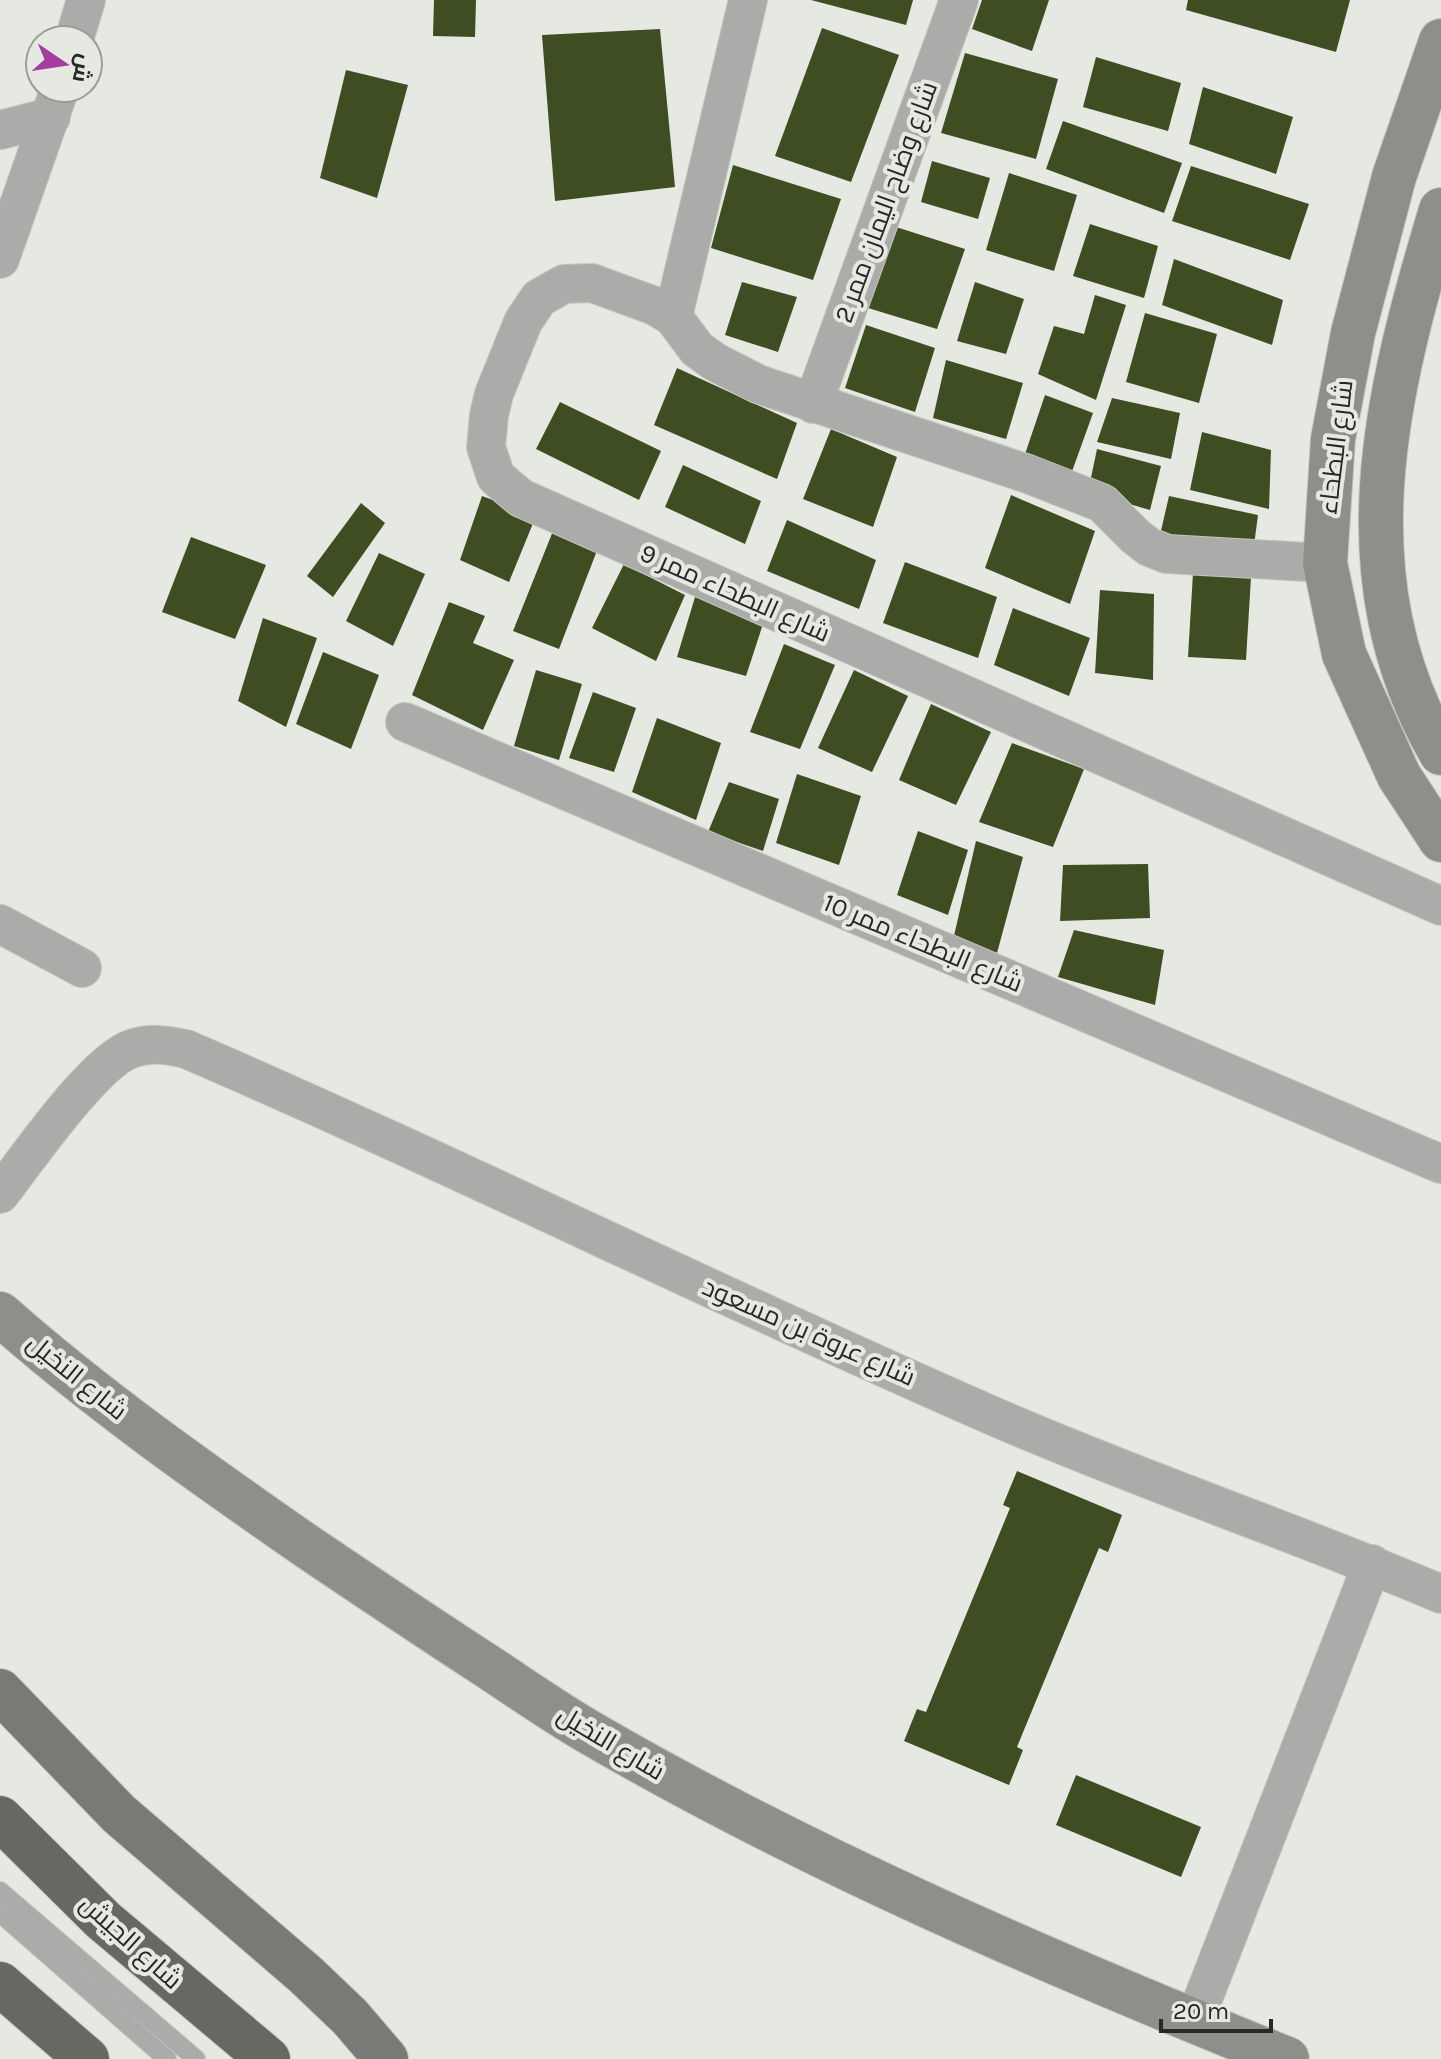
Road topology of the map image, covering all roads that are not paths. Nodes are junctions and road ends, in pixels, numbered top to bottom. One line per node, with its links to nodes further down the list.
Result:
1 (86, 0): 4 (street)
2 (748, 0): 12 (street)
3 (959, 0): 13 (street, شارع وضاح اليمان ممر 2)
4 (79, 24)
5 (1441, 41): 8 (street, شارع البطحاء)
6 (52, 104): 9 (street)
7 (55, 104): 11 (street)
8 (1428, 115): 14 (street, شارع البطحاء)
9 (0, 130)
10 (1441, 210): 16 (street, شارع البطحاء)
11 (0, 259)
12 (673, 317): 13 (street, شارع البطحاء ممر 9); 18 (street, شارع البطحاء ممر 9)
13 (813, 404): 14 (street, شارع البطحاء ممر 9)
14 (1325, 563): 17 (street, شارع البطحاء)
15 (405, 722): 21 (street, شارع البطحاء ممر 10)
16 (1441, 753)
17 (1441, 840)
18 (1441, 906)
19 (0, 924): 20 (street)
20 (82, 968)
21 (1441, 1164)
22 (0, 1194): 24 (street, شارع عروة بن مسعود)
23 (0, 1314): 31 (street, شارع النخيل)
24 (1372, 1564): 25 (street, شارع عروة بن مسعود); 31 (street)
25 (1441, 1594)
26 (0, 1691): 36 (main road)
27 (0, 1818): 35 (highway, شارع الجيش)
28 (0, 1891): 34 (lane)
29 (0, 1913): 33 (lane)
30 (0, 1984): 32 (highway)
31 (1194, 2022): 37 (street, شارع النخيل)
32 (87, 2059)
33 (167, 2059)
34 (196, 2059)
35 (268, 2059)
36 (386, 2059)
37 (1287, 2059)

